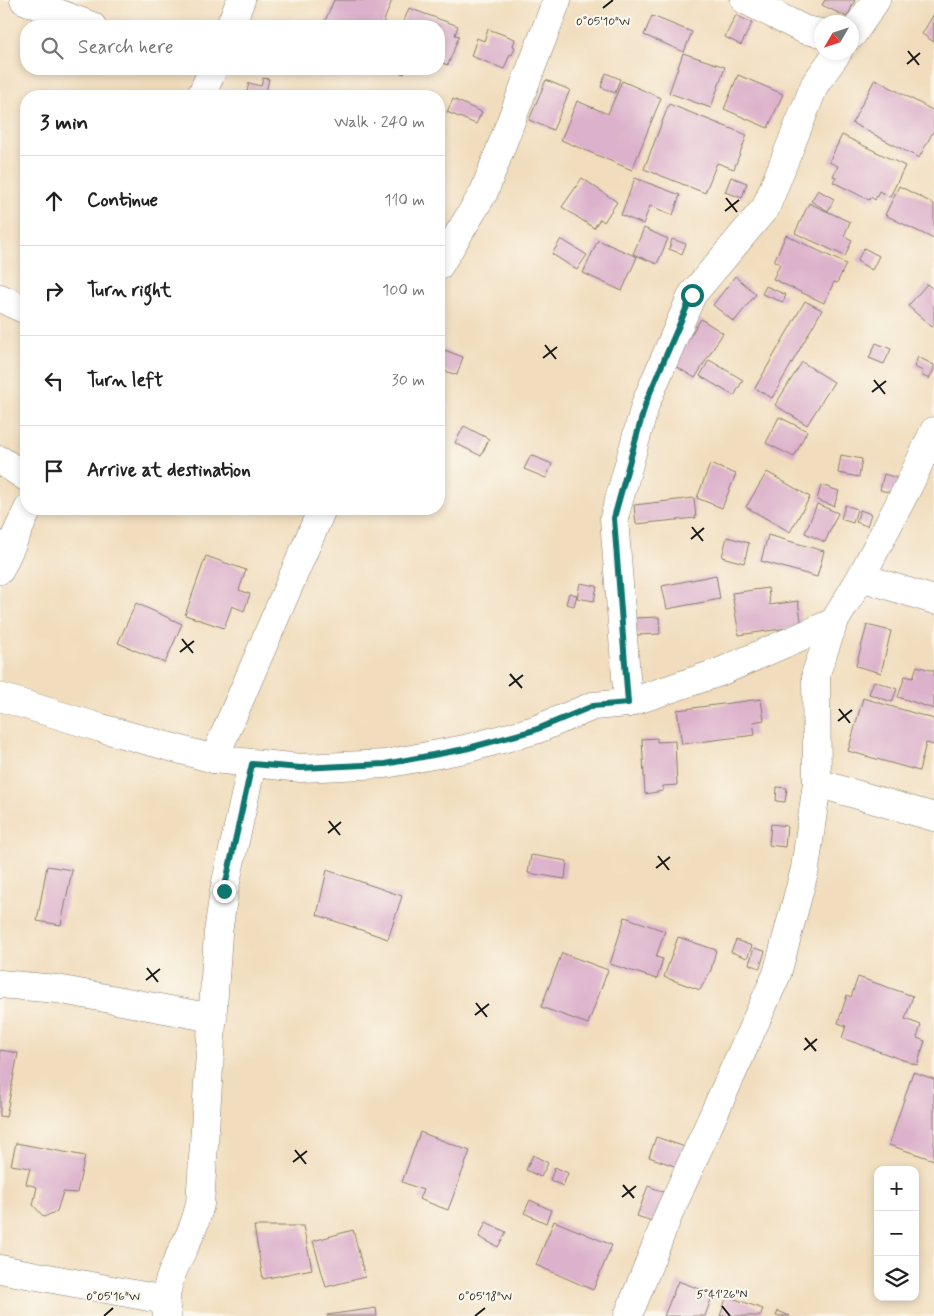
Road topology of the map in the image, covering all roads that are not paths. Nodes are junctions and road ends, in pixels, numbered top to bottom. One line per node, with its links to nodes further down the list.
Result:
1 (24, 0): 6 (street)
2 (241, 0): 7 (street)
3 (557, 0): 11 (street)
4 (745, 0): 9 (street)
5 (876, 0): 8 (street)
6 (76, 20)
7 (233, 20)
8 (859, 25)
9 (814, 32)
10 (832, 60): 24 (street)
11 (445, 256)
12 (0, 298): 13 (street)
13 (20, 307)
14 (934, 430): 20 (street)
15 (0, 460): 16 (street)
16 (20, 473)
17 (25, 515): 19 (street)
18 (319, 515): 25 (street)
19 (0, 570)
20 (861, 577): 21 (street); 22 (street)
21 (934, 600)
22 (834, 622): 24 (street); 27 (street)
23 (0, 697): 25 (street)
24 (628, 703): 26 (street)
25 (214, 759): 26 (street)
26 (252, 764): 30 (street)
27 (817, 783): 28 (street); 33 (street)
28 (934, 816)
29 (0, 984): 30 (street)
30 (213, 1018): 32 (street)
31 (0, 1269): 32 (street)
32 (166, 1308)
33 (628, 1316)

